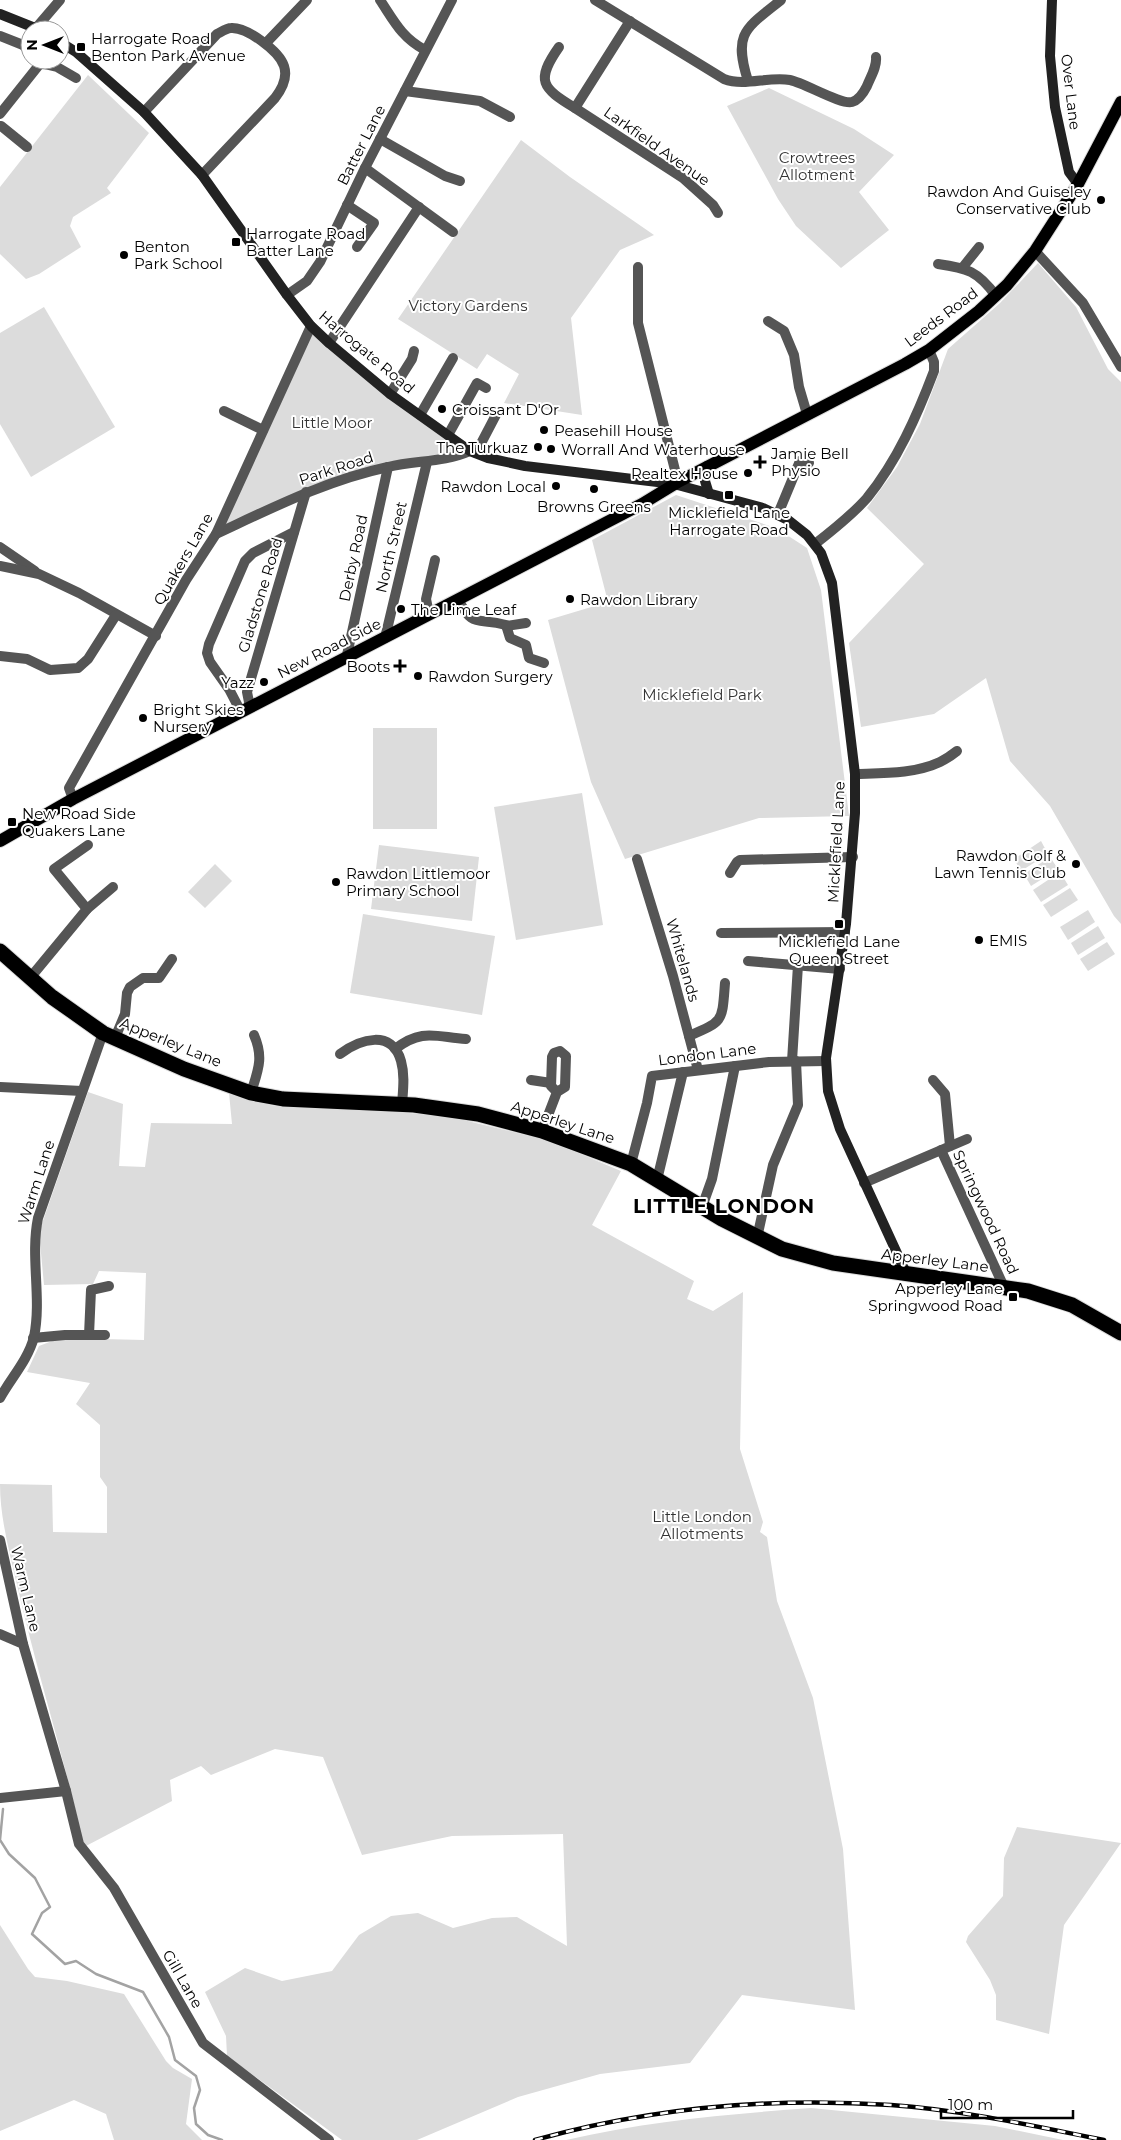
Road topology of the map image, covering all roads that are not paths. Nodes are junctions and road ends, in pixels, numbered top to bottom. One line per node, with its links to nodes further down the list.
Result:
1 (60, 0): 9 (street)
2 (307, 0): 13 (street)
3 (380, 0): 17 (street)
4 (452, 0): 17 (street, Batter Lane)
5 (595, 0): 10 (street)
6 (781, 0): 22 (street)
7 (1052, 0): 35 (main road, Over Lane)
8 (0, 14): 11 (main road)
9 (45, 20)
10 (630, 21): 22 (street); 25 (street)
11 (20, 22)
12 (0, 36): 14 (street)
13 (266, 43): 26 (street); 33 (street)
14 (20, 44)
15 (559, 47): 25 (street, Larkfield Avenue)
16 (70, 48): 26 (main road, Harrogate Road)
17 (425, 50): 23 (street, Batter Lane)
18 (876, 57): 22 (street)
19 (33, 70): 27 (street)
20 (62, 70): 21 (street)
21 (76, 78)
22 (748, 81)
23 (405, 92): 28 (street); 30 (street, Batter Lane)
24 (1121, 102): 35 (main road, Leeds Road)
25 (575, 108): 38 (street, Larkfield Avenue)
26 (144, 112): 33 (main road, Harrogate Road)
27 (0, 114): 29 (street)
28 (510, 117)
29 (1, 127): 31 (street)
30 (380, 139): 32 (street, Batter Lane); 34 (street)
31 (27, 147)
32 (365, 168): 36 (street, Batter Lane); 37 (street)
33 (202, 175): 46 (main road, Harrogate Road)
34 (460, 181)
35 (1078, 184): 42 (main road, Leeds Road)
36 (347, 205): 40 (street); 46 (street, Batter Lane)
37 (419, 207): 39 (street); 50 (street)
38 (718, 213)
39 (454, 232)
40 (357, 247)
41 (979, 247): 45 (street)
42 (1035, 251): 47 (main road, Leeds Road); 54 (street)
43 (938, 264): 45 (street)
44 (638, 267): 68 (street)
45 (963, 268): 47 (street)
46 (287, 295): 49 (main road, Harrogate Road)
47 (996, 296): 51 (main road, Leeds Road)
48 (768, 321): 59 (street)
49 (311, 326): 50 (main road, Harrogate Road); 61 (street, Quakers Lane)
50 (329, 344): 56 (main road, Harrogate Road)
51 (929, 350): 59 (main road, Leeds Road); 74 (street)
52 (414, 351): 56 (street)
53 (453, 358): 60 (street)
54 (1121, 367)
55 (486, 388): 62 (street)
56 (390, 394): 60 (main road, Harrogate Road)
57 (224, 411): 61 (street)
58 (498, 411): 63 (street)
59 (807, 414): 67 (main road, Leeds Road)
60 (420, 415): 62 (main road, Harrogate Road)
61 (263, 430): 73 (street, Quakers Lane)
62 (448, 435): 63 (main road, Harrogate Road)
63 (473, 452): 64 (street, Park Road); 68 (main road, Harrogate Road)
64 (427, 462): 66 (street, Park Road); 85 (street, North Street)
65 (809, 463): 71 (street)
66 (388, 466): 69 (street, Park Road); 86 (street, Derby Road)
67 (708, 466): 68 (main road, Leeds Road); 70 (main road)
68 (676, 483): 70 (main road, Micklefield Lane); 79 (main road, New Road Side)
69 (306, 492): 72 (street, Gladstone Road); 73 (street, Park Road)
70 (709, 494): 71 (main road, Micklefield Lane)
71 (778, 514): 74 (main road, Micklefield Lane)
72 (294, 532): 89 (street, Gladstone Road); 89 (street)
73 (216, 534): 84 (street, Quakers Lane)
74 (815, 544): 91 (main road, Micklefield Lane)
75 (0, 547): 78 (street)
76 (435, 560): 80 (street)
77 (0, 566): 78 (street)
78 (40, 574): 81 (street)
79 (458, 598): 80 (main road, New Road Side); 83 (street)
80 (429, 614): 85 (main road, New Road Side)
81 (116, 615): 84 (street); 87 (street)
82 (526, 623): 83 (street)
83 (506, 626): 88 (street)
84 (156, 636): 92 (street, Quakers Lane)
85 (385, 638): 86 (main road, New Road Side)
86 (347, 655): 89 (main road, New Road Side)
87 (0, 656)
88 (544, 664)
89 (246, 709): 92 (main road, New Road Side)
90 (957, 751): 91 (street)
91 (855, 774): 95 (main road, Micklefield Lane)
92 (72, 798): 93 (main road, New Road Side)
93 (0, 841)
94 (88, 845): 99 (street)
95 (853, 857): 97 (street); 100 (main road, Micklefield Lane)
96 (637, 859): 111 (street, Whitelands)
97 (730, 873)
98 (113, 887): 99 (street)
99 (87, 909): 107 (street)
100 (845, 932): 101 (street); 106 (main road, Micklefield Lane)
101 (721, 933)
102 (0, 951): 107 (highway, Apperley Lane)
103 (172, 959): 110 (street, Warm Lane)
104 (748, 961): 105 (street)
105 (798, 965): 106 (street); 115 (street)
106 (840, 969): 116 (main road, Micklefield Lane)
107 (30, 978): 110 (highway, Apperley Lane)
108 (725, 983): 111 (street)
109 (254, 1035): 125 (street)
110 (109, 1036): 124 (street, Warm Lane); 125 (highway, Apperley Lane)
111 (689, 1036): 118 (street, Whitelands)
112 (466, 1039): 113 (street)
113 (395, 1049): 114 (street); 127 (street)
114 (340, 1054)
115 (794, 1061): 116 (street, London Lane); 117 (street, London Lane); 135 (street)
116 (826, 1061): 133 (main road, Micklefield Lane)
117 (735, 1066): 118 (street, London Lane); 134 (street)
118 (698, 1070): 119 (street, London Lane)
119 (683, 1072): 131 (street, London Lane); 132 (street)
120 (531, 1080): 122 (street)
121 (933, 1080): 130 (street)
122 (551, 1083): 126 (street); 126 (street)
123 (0, 1087): 124 (street)
124 (82, 1091): 144 (street, Warm Lane)
125 (251, 1092): 127 (highway, Apperley Lane)
126 (557, 1092): 128 (street)
127 (402, 1105): 128 (highway, Apperley Lane)
128 (542, 1131): 131 (highway, Apperley Lane)
129 (967, 1139): 130 (street, Springwood Road)
130 (946, 1148): 133 (street, Springwood Road); 140 (street, Springwood Road)
131 (631, 1164): 132 (highway, Apperley Lane)
132 (657, 1180): 134 (highway, Apperley Lane)
133 (864, 1183): 136 (main road, Micklefield Lane)
134 (702, 1207): 135 (highway, Apperley Lane)
135 (757, 1238): 137 (highway, Apperley Lane)
136 (899, 1257): 137 (main road, Micklefield Lane); 138 (main road, Micklefield Lane)
137 (906, 1275): 138 (highway, Apperley Lane)
138 (925, 1278): 140 (highway, Apperley Lane)
139 (110, 1286): 142 (street)
140 (1004, 1287): 141 (highway, Apperley Lane)
141 (1121, 1333)
142 (89, 1335): 143 (street); 144 (street)
143 (105, 1335)
144 (33, 1338): 145 (street, Warm Lane)
145 (0, 1398)
146 (0, 1540): 148 (street, Warm Lane)
147 (0, 1634): 148 (street)
148 (24, 1644): 149 (street, Gill Lane)
149 (66, 1791): 150 (street); 151 (street, Gill Lane)
150 (0, 1798)
151 (329, 2140)

